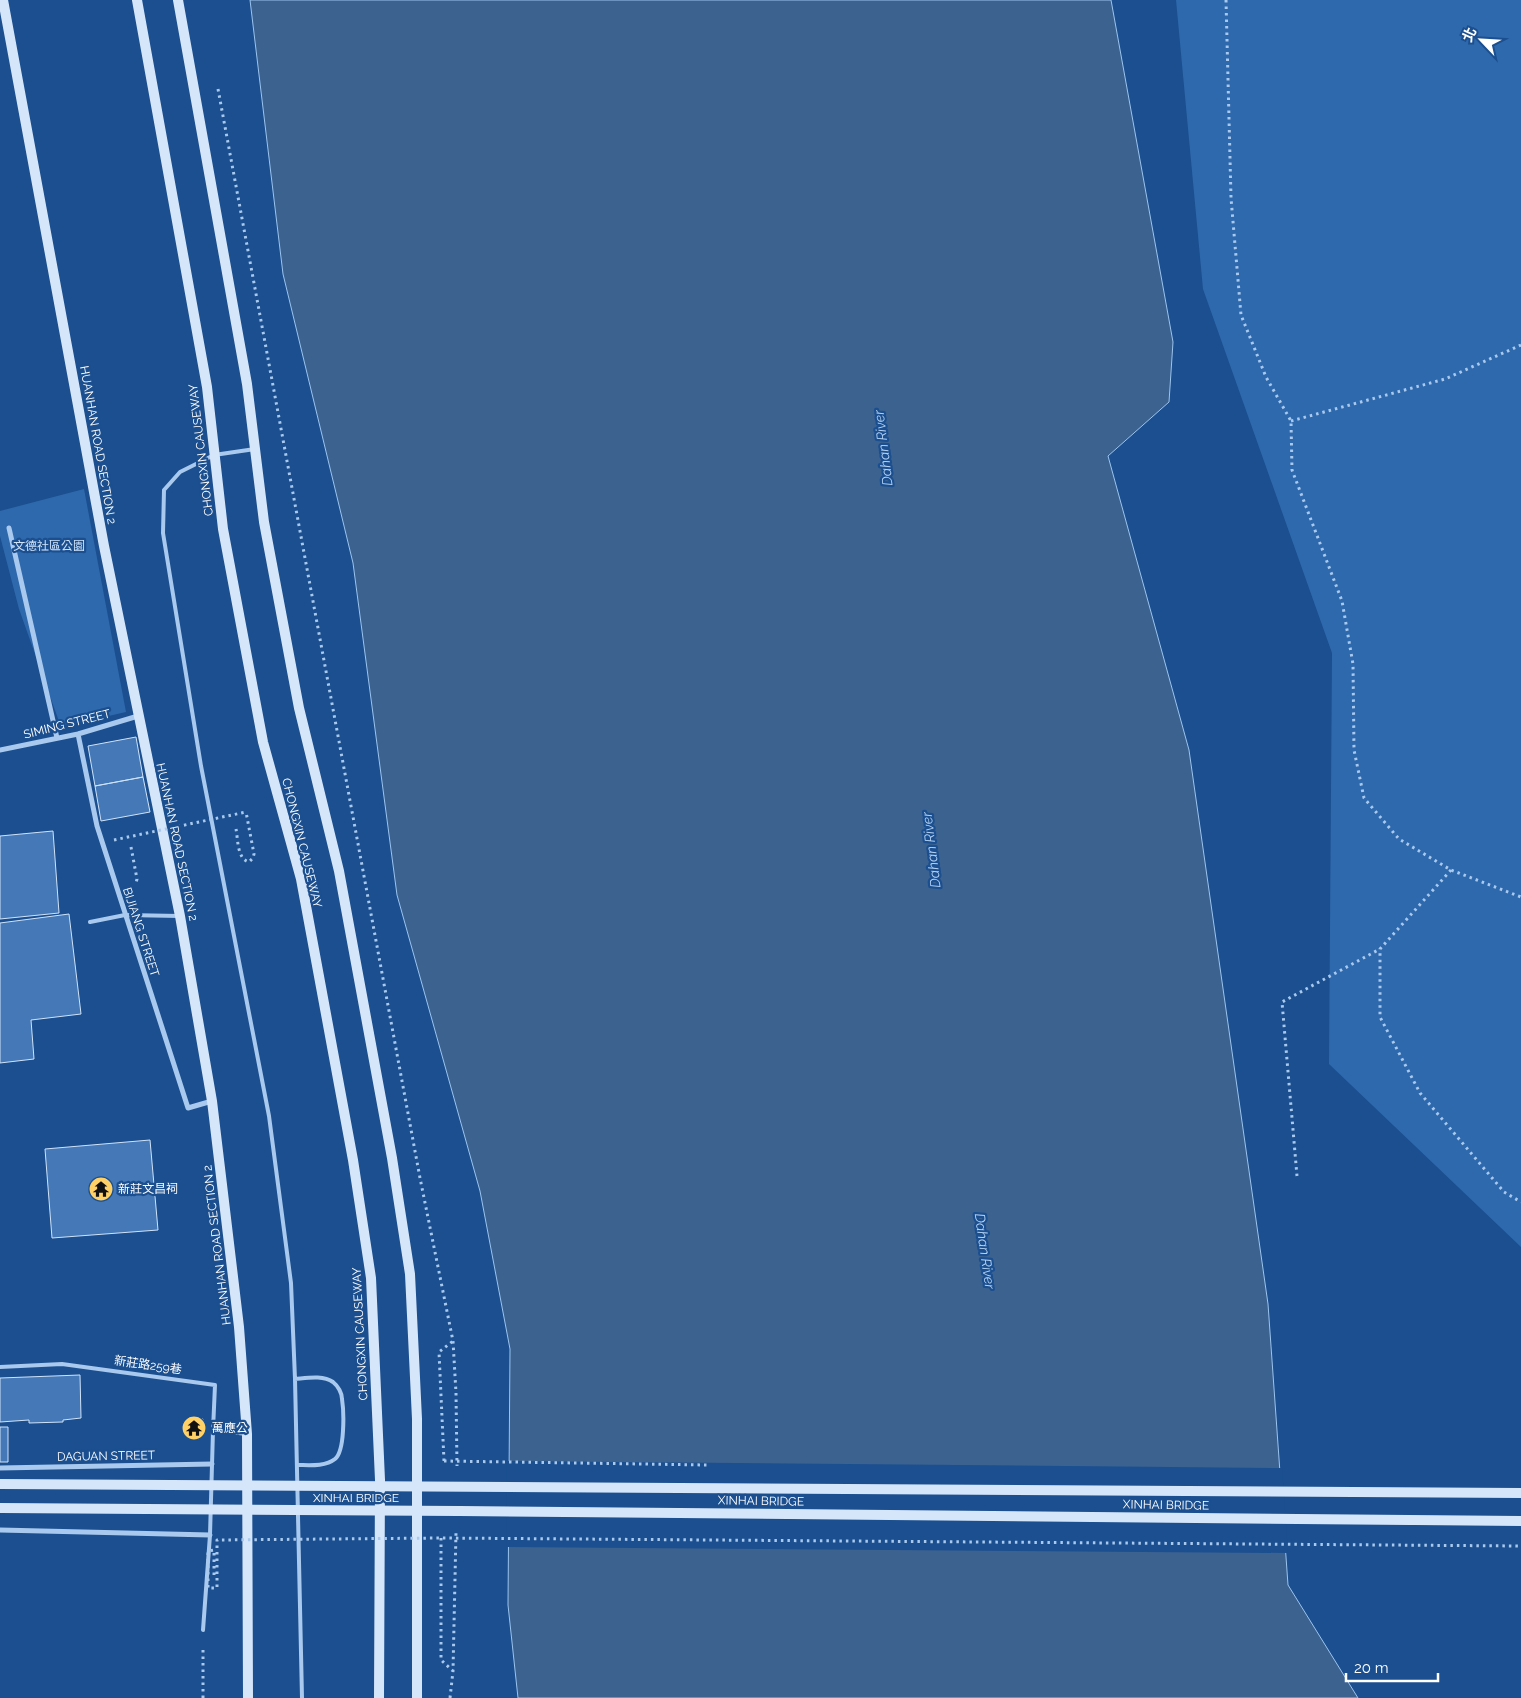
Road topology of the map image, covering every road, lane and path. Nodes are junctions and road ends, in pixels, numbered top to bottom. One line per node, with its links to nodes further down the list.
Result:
1 (3, 0): 10 (street, HUANHAN ROAD SECTION 2)
2 (137, 0): 8 (street, CHONGXIN CAUSEWAY)
3 (178, 0): 7 (street)
4 (1226, 0): 6 (path)
5 (1521, 345): 6 (path)
6 (1291, 421): 16 (path)
7 (255, 449): 8 (lane); 49 (street)
8 (214, 455): 27 (lane); 48 (street, CHONGXIN CAUSEWAY)
9 (9, 528): 12 (street)
10 (138, 716): 11 (street, SIMING STREET); 19 (street, HUANHAN ROAD SECTION 2)
11 (78, 734): 12 (street, SIMING STREET); 18 (street, BIJIANG STREET)
12 (57, 738): 13 (street, SIMING STREET)
13 (0, 750)
14 (236, 829): 15 (path, bridge)
15 (114, 840)
16 (1452, 870): 17 (path); 21 (path)
17 (1521, 897)
18 (125, 915): 19 (lane); 20 (lane); 22 (street, BIJIANG STREET)
19 (180, 916): 22 (street, HUANHAN ROAD SECTION 2)
20 (90, 922)
21 (1380, 949): 23 (path); 24 (path)
22 (212, 1101): 29 (street, HUANHAN ROAD SECTION 2)
23 (1297, 1176)
24 (1521, 1202)
25 (453, 1340): 30 (path)
26 (0, 1367): 28 (lane, 新莊路259巷)
27 (295, 1379): 32 (lane); 32 (lane)
28 (214, 1430): 29 (lane); 31 (lane)
29 (246, 1434): 46 (street, HUANHAN ROAD SECTION 2)
30 (444, 1461)
31 (212, 1464): 33 (street, DAGUAN STREET); 39 (lane)
32 (297, 1465): 47 (lane)
33 (0, 1468)
34 (0, 1484): 35 (street, XINHAI BRIDGE, bridge)
35 (1521, 1493)
36 (0, 1508): 37 (street, XINHAI BRIDGE, bridge)
37 (1521, 1521)
38 (0, 1530): 39 (street)
39 (210, 1535): 43 (lane)
40 (442, 1538): 41 (path, bridge); 42 (path, bridge); 44 (path)
41 (1521, 1546)
42 (214, 1575)
43 (203, 1630): 45 (path)
44 (453, 1671)
45 (202, 1698)
46 (248, 1698)
47 (302, 1698)
48 (379, 1698)
49 (417, 1698)

